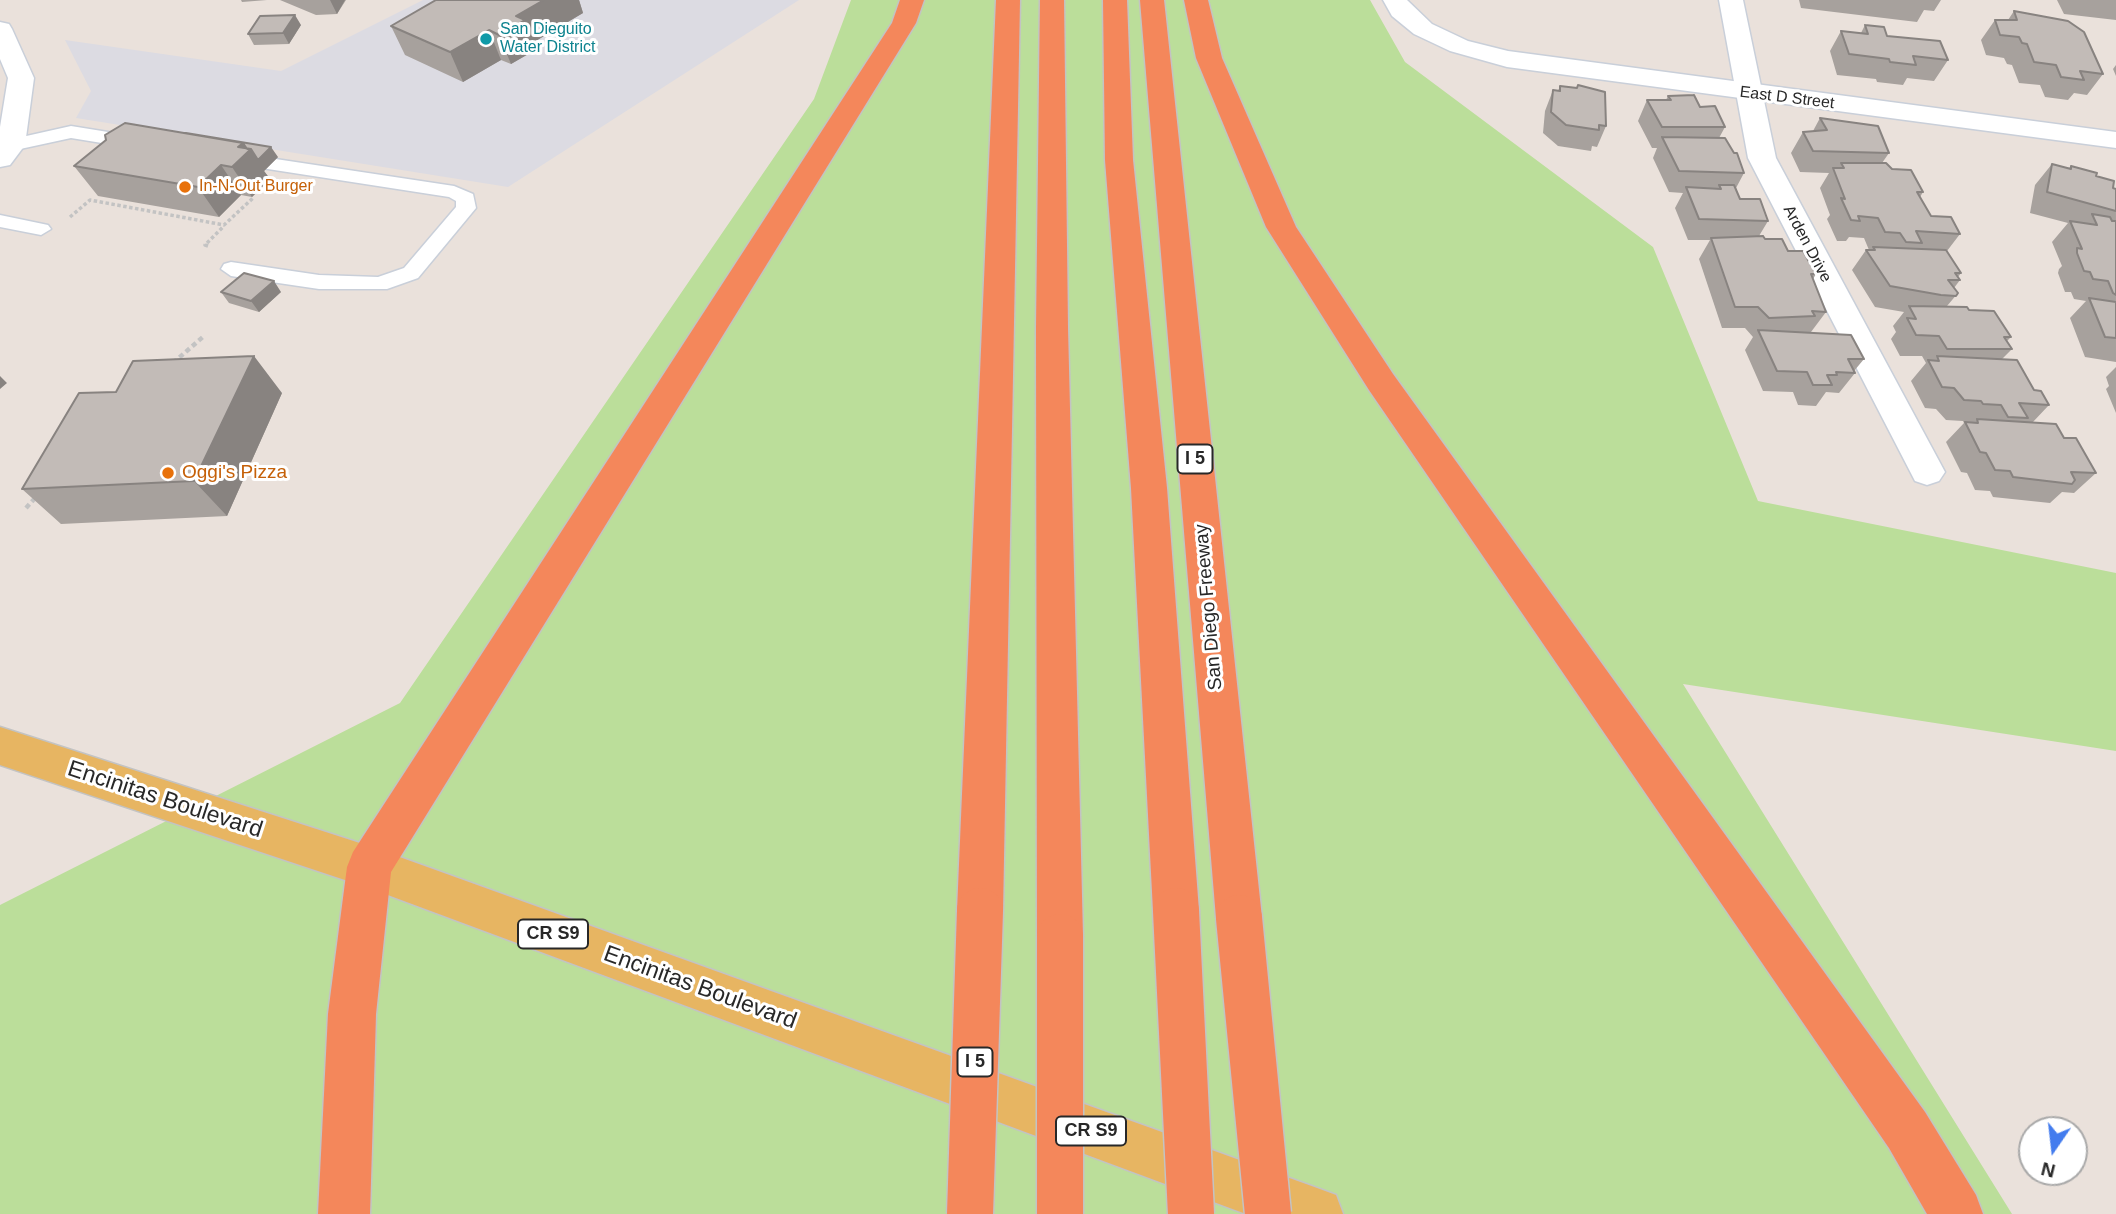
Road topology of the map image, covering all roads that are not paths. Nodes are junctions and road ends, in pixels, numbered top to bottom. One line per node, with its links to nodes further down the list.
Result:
1 (912, 0): 20 (highway)
2 (1008, 0): 22 (highway, I 5, bridge)
3 (1052, 0): 23 (highway, bridge)
4 (1115, 0): 24 (highway, bridge)
5 (1152, 0): 25 (highway, San Diego Freeway / I 5, bridge)
6 (1196, 0): 27 (highway)
7 (1395, 0): 10 (street, East D Street)
8 (1731, 0): 10 (street, Arden Drive)
9 (0, 29): 13 (street)
10 (1748, 93): 11 (street, East D Street); 18 (street, Arden Drive)
11 (2116, 140)
12 (160, 146): 13 (lane)
13 (6, 152)
14 (222, 156): 17 (lane)
15 (0, 221): 16 (lane)
16 (41, 229)
17 (231, 269)
18 (1927, 472)
19 (0, 746): 20 (main road, Encinitas Boulevard / CR S9)
20 (369, 867): 21 (highway); 26 (main road, Encinitas Boulevard / CR S9)
21 (344, 1214)
22 (970, 1214)
23 (1060, 1214)
24 (1191, 1214)
25 (1268, 1214)
26 (1317, 1214)
27 (1957, 1214)

